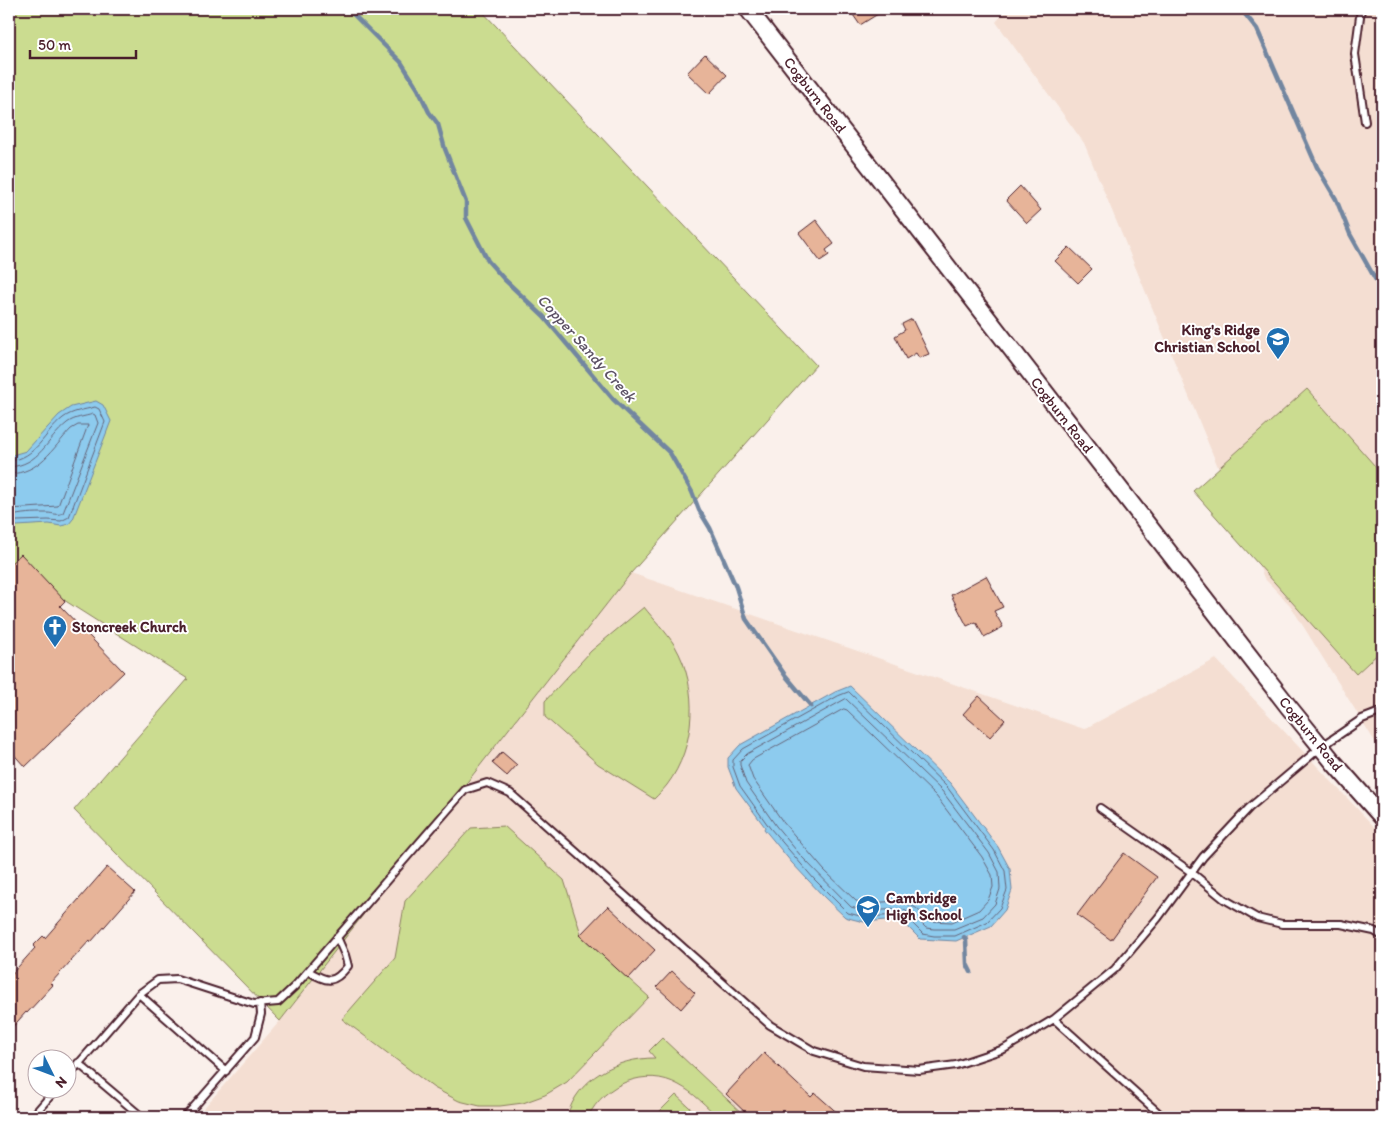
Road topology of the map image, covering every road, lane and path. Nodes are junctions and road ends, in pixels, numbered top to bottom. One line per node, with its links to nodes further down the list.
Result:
1 (748, 9): 5 (street, Cogburn Road)
2 (1362, 9): 3 (lane)
3 (1364, 122)
4 (1382, 713): 5 (lane)
5 (1321, 747): 7 (street, Cogburn Road); 8 (lane)
6 (1100, 808): 8 (lane)
7 (1382, 817)
8 (1191, 872): 9 (lane); 14 (lane)
9 (1382, 936)
10 (337, 938): 11 (lane); 11 (lane); 14 (lane)
11 (308, 971): 13 (lane)
12 (139, 994): 13 (lane); 15 (lane); 16 (lane)
13 (260, 1003): 16 (lane)
14 (1054, 1019): 21 (lane)
15 (78, 1064): 19 (lane)
16 (226, 1071): 20 (lane)
17 (48, 1098): 18 (lane)
18 (32, 1117)
19 (142, 1117)
20 (185, 1117)
21 (1163, 1117)

